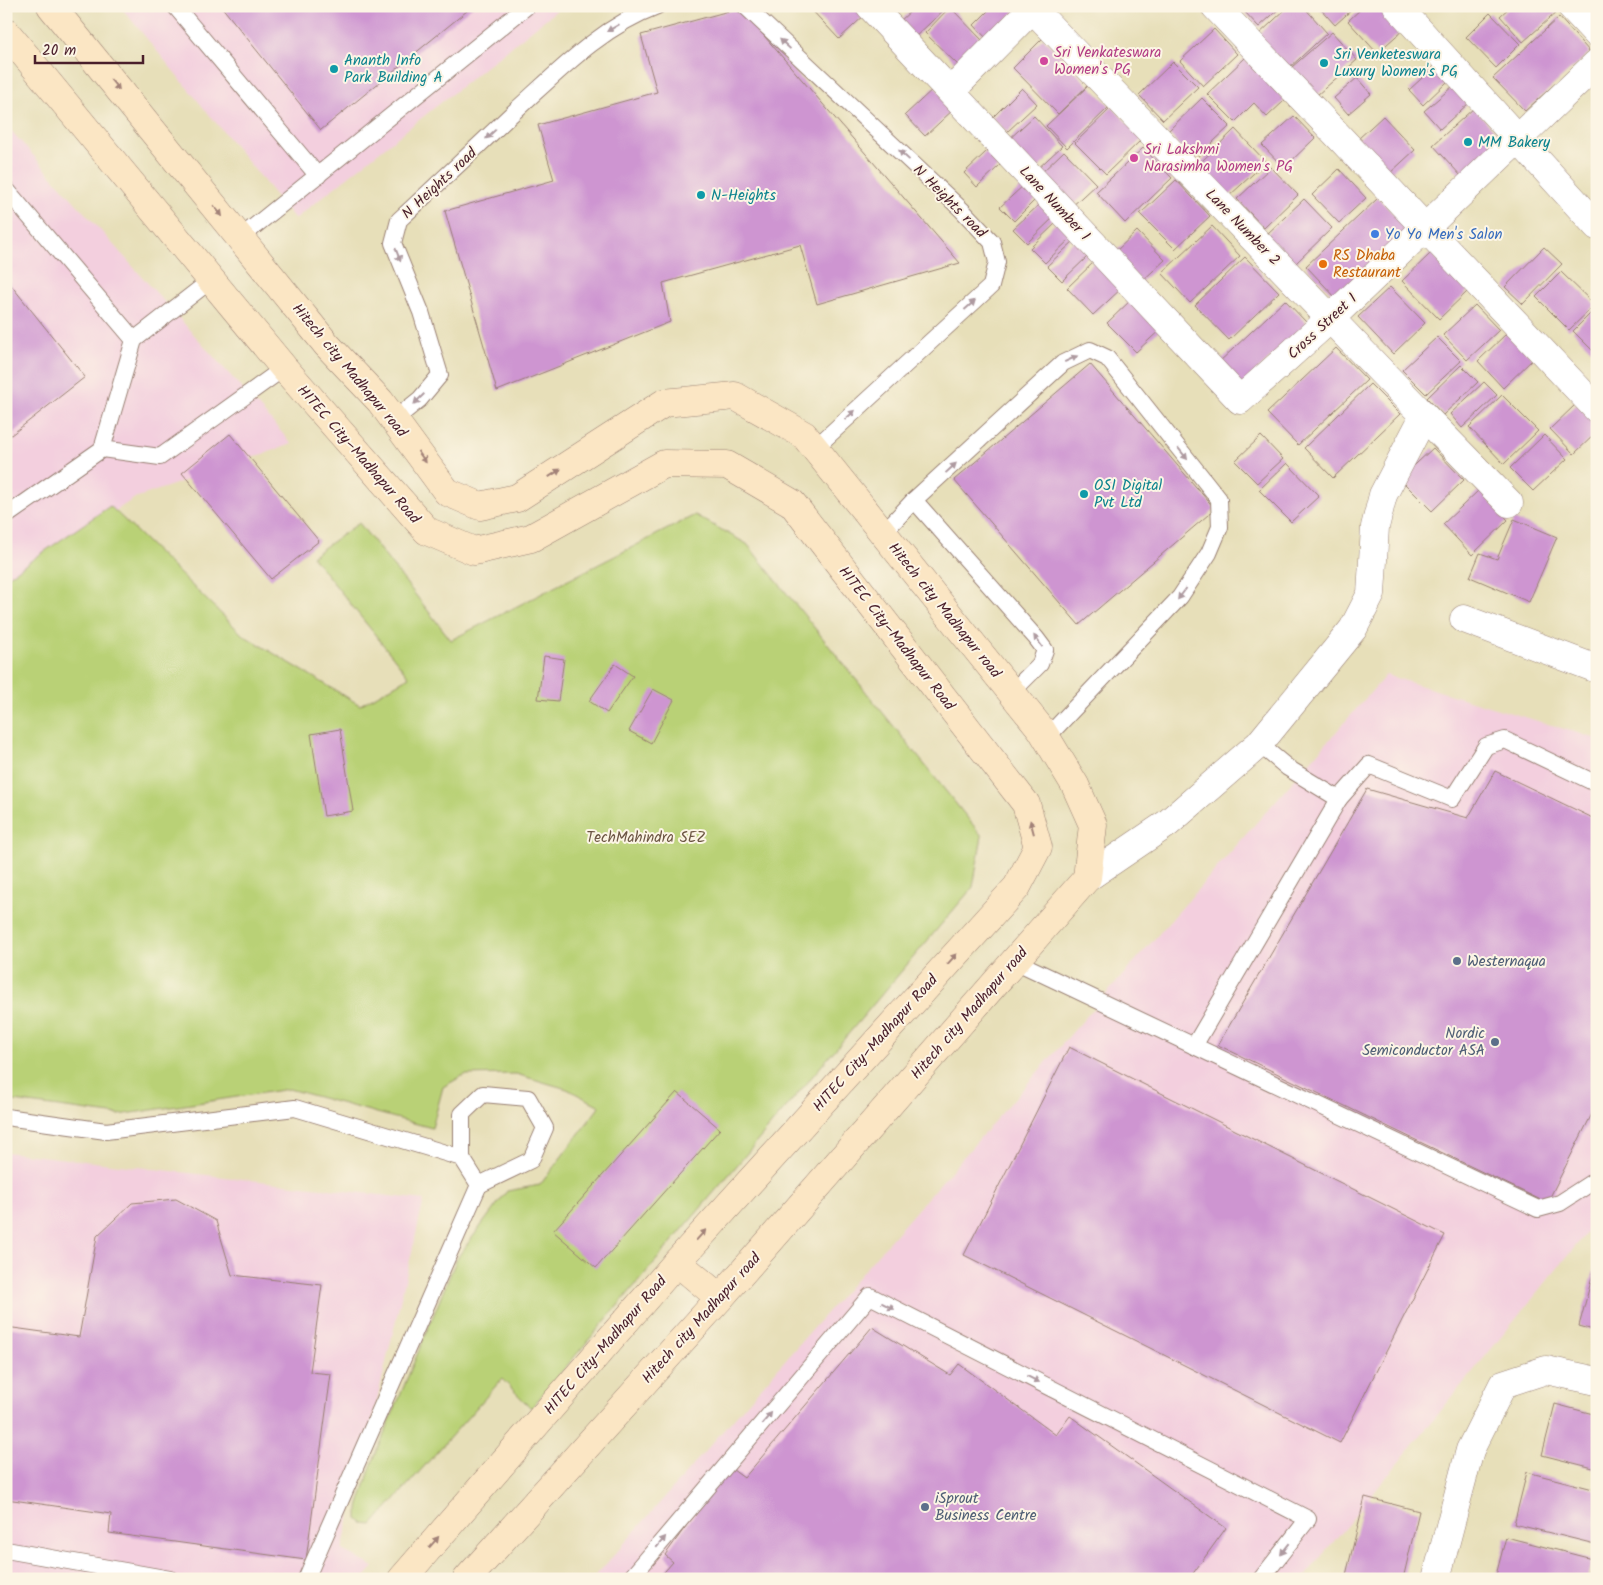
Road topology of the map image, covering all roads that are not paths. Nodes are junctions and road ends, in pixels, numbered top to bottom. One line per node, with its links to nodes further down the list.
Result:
1 (527, 6): 16 (lane)
2 (657, 6): 28 (lane, N Heights road, one-way to 28)
3 (745, 6): 29 (lane, N Heights road, one-way to 3)
4 (870, 6): 14 (street, Lane Number 1)
5 (1215, 6): 19 (street)
6 (1397, 6): 15 (street)
7 (1571, 6): 12 (street)
8 (1033, 7): 14 (street); 22 (street, Lane Number 2)
9 (180, 8): 16 (lane)
10 (60, 9): 20 (main road, Hitech city Madhapur road, one-way to 20)
11 (6, 32): 21 (main road, HITEC City–Madhapur Road)
12 (1597, 34)
13 (1597, 63): 15 (street, Cross Street 1)
14 (951, 91): 25 (street, Lane Number 1)
15 (1519, 139): 18 (street); 19 (street, Cross Street 1)
16 (318, 176): 20 (lane)
17 (6, 189): 23 (lane)
18 (1597, 226)
19 (1425, 227): 22 (street, Cross Street 1); 26 (street)
20 (240, 238): 28 (main road, Hitech city Madhapur road)
21 (211, 280): 23 (lane); 24 (main road, HITEC City–Madhapur Road)
22 (1332, 318): 25 (street, Cross Street 1); 27 (street, Lane Number 2)
23 (134, 340): 30 (lane)
24 (284, 368): 30 (lane); 49 (main road, HITEC City–Madhapur Road, one-way to 24)
25 (1240, 400)
26 (1597, 409)
27 (1424, 416): 32 (street, Lane Number 2); 39 (street)
28 (394, 420): 29 (main road, Hitech city Madhapur road, one-way to 29)
29 (815, 448): 34 (main road, Hitech city Madhapur road)
30 (102, 449): 33 (lane)
31 (914, 500): 34 (lane); 37 (lane, one-way to 31); 38 (lane, one-way to 38)
32 (1509, 503)
33 (6, 516)
34 (883, 533): 37 (main road, Hitech city Madhapur road)
35 (1464, 619): 36 (street)
36 (1597, 670)
37 (1011, 693): 38 (main road, Hitech city Madhapur road)
38 (1046, 738): 42 (main road, Hitech city Madhapur road)
39 (1259, 744): 41 (lane); 42 (street)
40 (1597, 784): 41 (lane)
41 (1339, 799): 44 (lane)
42 (1087, 878): 43 (main road, Hitech city Madhapur road)
43 (1015, 961): 44 (lane); 50 (main road, Hitech city Madhapur road)
44 (1194, 1046): 47 (lane)
45 (6, 1117): 46 (lane)
46 (462, 1158): 48 (lane); 48 (lane)
47 (1597, 1179)
48 (478, 1185): 54 (lane)
49 (677, 1262): 50 (main road); 55 (main road, HITEC City–Madhapur Road, one-way to 49)
50 (720, 1298): 56 (main road, Hitech city Madhapur road)
51 (1597, 1381): 59 (street)
52 (6, 1550): 53 (lane)
53 (170, 1579)
54 (306, 1579)
55 (402, 1579)
56 (467, 1579)
57 (630, 1579): 58 (lane, one-way to 58)
58 (1261, 1579)
59 (1436, 1579)

